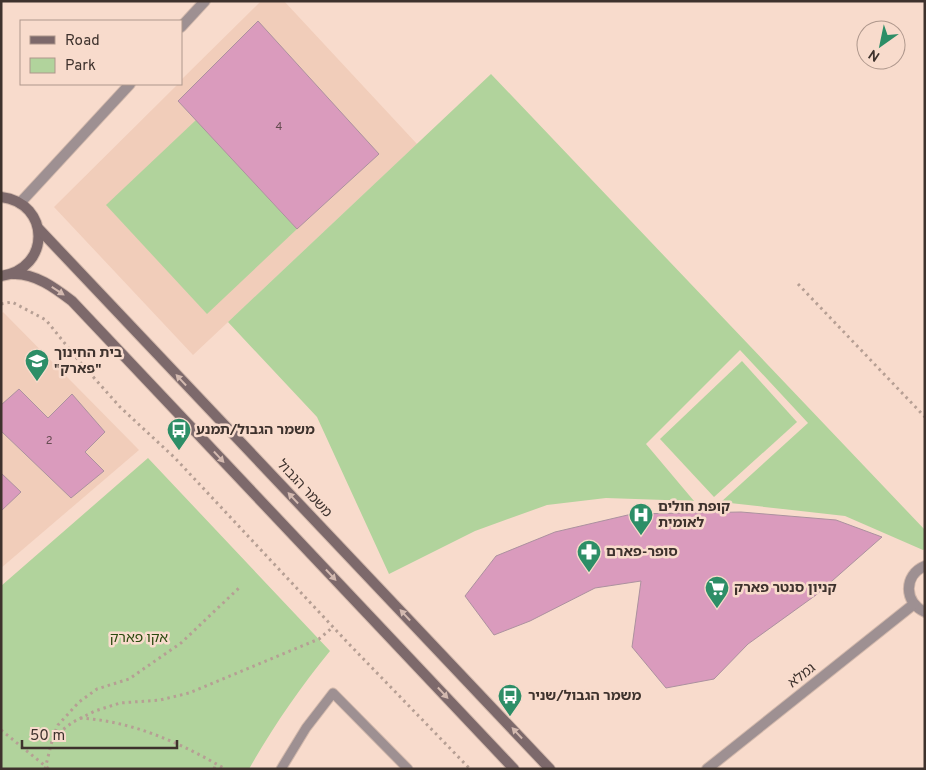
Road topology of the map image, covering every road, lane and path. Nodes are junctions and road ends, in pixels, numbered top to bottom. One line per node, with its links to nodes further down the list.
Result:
1 (205, 1): 2 (street)
2 (182, 26)
3 (129, 85): 6 (street)
4 (1, 188): 6 (main road)
5 (1, 197): 6 (main road)
6 (18, 201): 7 (main road, משמר הגבול)
7 (38, 228): 8 (main road); 30 (main road, משמר הגבול, one-way to 7)
8 (13, 274): 9 (main road); 29 (main road, one-way to 29)
9 (1, 276)
10 (798, 284): 12 (path)
11 (1, 304): 17 (path)
12 (925, 417)
13 (925, 566): 15 (street)
14 (241, 586): 20 (path)
15 (914, 604): 16 (street); 31 (street, גמלא)
16 (925, 612)
17 (333, 627): 18 (path); 28 (path)
18 (80, 718): 20 (path); 21 (path)
19 (1, 730): 22 (path)
20 (53, 737): 22 (path)
21 (216, 764): 24 (path); 25 (path)
22 (45, 767): 23 (path)
23 (49, 769)
24 (214, 769)
25 (225, 769)
26 (280, 769): 27 (lane)
27 (408, 769)
28 (470, 769)
29 (514, 769)
30 (550, 769)
31 (707, 769)

